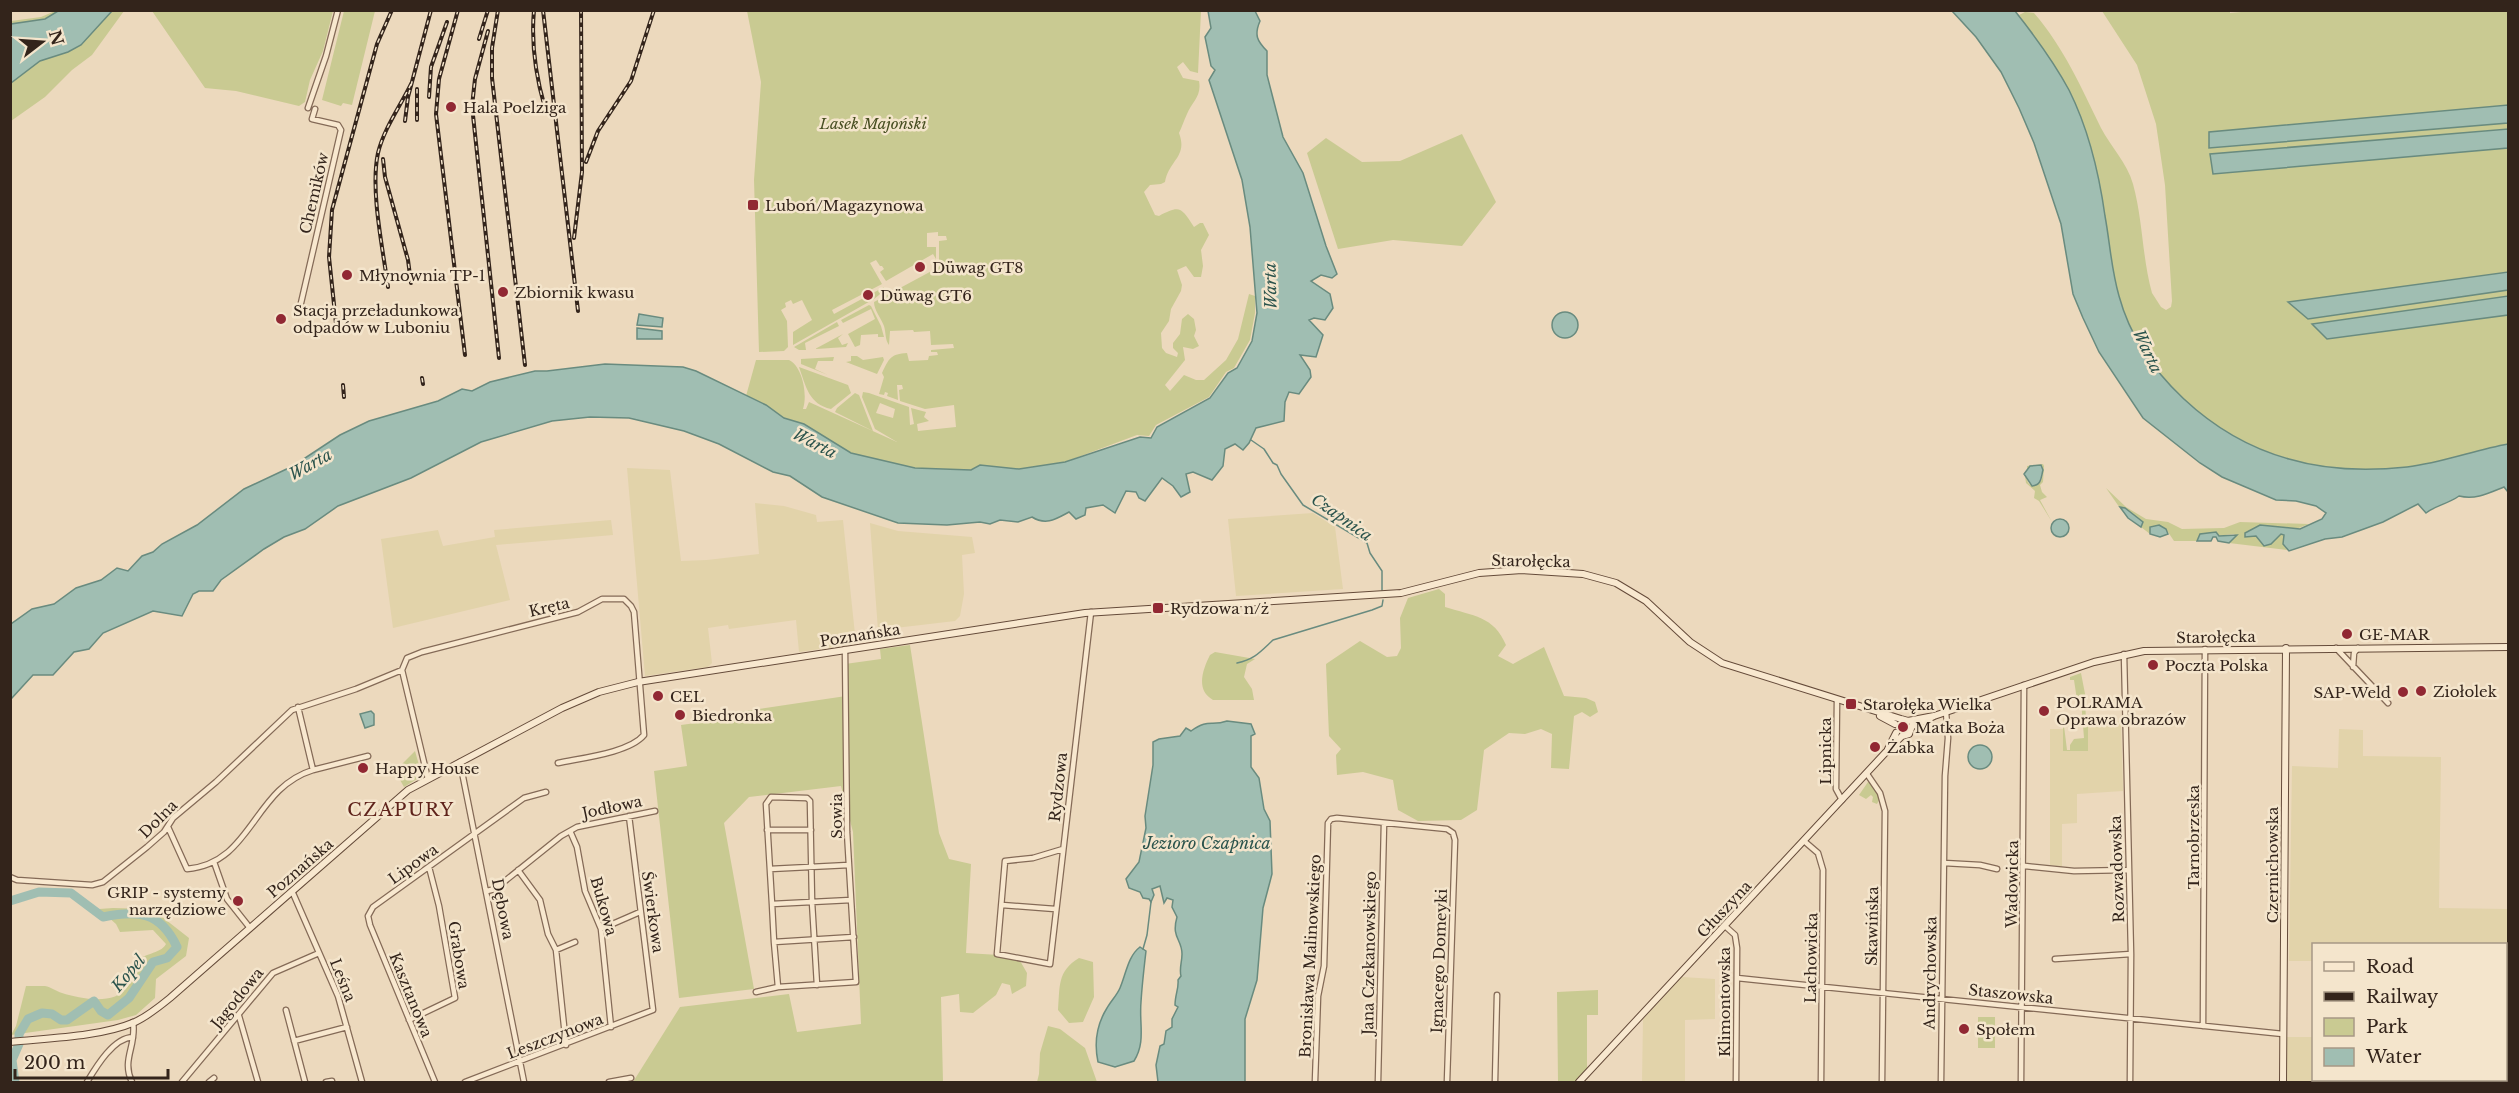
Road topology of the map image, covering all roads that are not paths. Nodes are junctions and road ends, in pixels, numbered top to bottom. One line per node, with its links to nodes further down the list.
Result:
1 (338, 10): 2 (street)
2 (308, 108)
3 (315, 109): 4 (street, Chemików)
4 (301, 303)
5 (1088, 613): 10 (street, Poznańska); 17 (street, Starołęcka); 44 (street, Rydzowa)
6 (2508, 647): 9 (street, Starołęcka)
7 (2286, 648): 8 (street, Starołęcka); 11 (street, Starołęcka); 94 (street, Czernichowska)
8 (2336, 648): 9 (street, Starołęcka); 13 (street)
9 (2358, 648): 13 (street)
10 (845, 649): 15 (street, Poznańska); 47 (street, Sowia)
11 (2205, 649): 12 (street, Starołęcka); 91 (street, Tarnobrzeska)
12 (2124, 654): 16 (street, Starołęcka); 54 (street, Rozwadowska)
13 (2353, 667): 18 (street)
14 (402, 670): 15 (street, Kręta); 19 (street, Kręta); 31 (street)
15 (638, 682): 27 (street, Poznańska); 28 (street)
16 (2024, 686): 21 (street, Starołęcka); 48 (street, Wadowicka)
17 (1837, 700): 20 (street, Starołęcka); 33 (street, Lipnicka)
18 (2388, 703)
19 (298, 707): 29 (street); 37 (street, Dolna)
20 (1872, 711): 22 (street, Starołęcka); 23 (street, Starołęcka)
21 (1946, 712): 24 (street, Starołęcka); 46 (street, Andrychowska)
22 (1901, 719): 23 (street); 24 (street, Starołęcka)
23 (1895, 724): 25 (street)
24 (1910, 724): 25 (street)
25 (1899, 735): 30 (street, Głuszyna)
26 (368, 756): 29 (street)
27 (460, 762): 31 (street, Poznańska); 41 (street, Dębowa)
28 (558, 763)
29 (313, 770): 45 (street)
30 (1867, 774): 33 (street, Głuszyna); 81 (street, Skawińska)
31 (428, 778): 56 (street, Poznańska)
32 (546, 792): 41 (street, Lipowa)
33 (1842, 800): 43 (street, Głuszyna)
34 (655, 811): 35 (street, Jodłowa)
35 (629, 816): 40 (street, Jodłowa); 63 (street, Świerkowa)
36 (1384, 823): 42 (street, Bronisława Malinowskiego); 113 (street, Bronisława Malinowskiego); 114 (street, Jana Czekanowskiego)
37 (168, 827): 45 (street); 55 (street, Dolna)
38 (767, 830): 39 (street); 39 (street); 51 (street)
39 (811, 830): 50 (street)
40 (570, 831): 53 (street, Jodłowa); 67 (street, Bukowa)
41 (476, 834): 49 (street, Lipowa); 57 (street, Dębowa)
42 (1455, 840): 115 (street, Ignacego Domeyki)
43 (1804, 841): 65 (street, Głuszyna); 78 (street, Lachowicka)
44 (1063, 849): 61 (street); 62 (street, Rydzowa)
45 (214, 862): 66 (street)
46 (1944, 863): 52 (street); 83 (street, Andrychowska)
47 (849, 865): 50 (street); 58 (street, Sowia)
48 (2025, 866): 54 (street); 84 (street, Wadowicka)
49 (429, 867): 64 (street, Lipowa); 89 (street, Grabowa)
50 (811, 867): 51 (street); 59 (street)
51 (770, 869): 60 (street)
52 (1996, 869)
53 (518, 870): 57 (street, Jodłowa); 72 (street)
54 (2128, 870): 74 (street, Rozwadowska)
55 (10, 877)
56 (292, 891): 66 (street, Poznańska); 73 (street, Leśna)
57 (487, 891): 99 (street, Dębowa)
58 (851, 900): 59 (street); 68 (street, Sowia)
59 (812, 902): 60 (street); 69 (street)
60 (772, 904): 71 (street)
61 (1002, 905): 62 (street); 62 (street, Rydzowa)
62 (1055, 909)
63 (640, 912): 67 (street); 85 (street, Świerkowa)
64 (368, 915): 89 (street, Kasztanowa)
65 (1725, 926): 76 (street, Klimontowska); 117 (street, Głuszyna)
66 (250, 928): 90 (street, Poznańska)
67 (601, 929): 93 (street, Bukowa)
68 (854, 937): 69 (street); 77 (street, Sowia)
69 (814, 939): 71 (street); 77 (street)
70 (575, 942): 72 (street)
71 (774, 942): 79 (street)
72 (556, 951): 98 (street)
73 (319, 953): 87 (street, Jagodowa); 92 (street, Leśna)
74 (2131, 954): 75 (street); 88 (street, Rozwadowska)
75 (2055, 959)
76 (1737, 978): 78 (street, Staszowska); 118 (street, Klimontowska)
77 (817, 985): 79 (street)
78 (1822, 986): 81 (street, Staszowska); 119 (street, Lachowicka)
79 (778, 987): 80 (street)
80 (756, 992)
81 (1883, 993): 83 (street, Staszowska); 120 (street, Skawińska)
82 (1497, 995): 116 (street)
83 (1942, 999): 84 (street, Staszowska); 121 (street, Andrychowska)
84 (2022, 1007): 88 (street, Staszowska); 122 (street, Wadowicka)
85 (653, 1010): 93 (street, Leszczynowa)
86 (286, 1011): 96 (street)
87 (239, 1016): 104 (street, Jagodowa); 106 (street)
88 (2130, 1018): 91 (street, Staszowska); 123 (street, Rozwadowska)
89 (409, 1020): 109 (street, Kasztanowa)
90 (133, 1022): 95 (street); 97 (street, Poznańska)
91 (2203, 1026): 94 (street, Staszowska)
92 (347, 1027): 96 (street); 108 (street, Leśna)
93 (611, 1027): 98 (street, Leszczynowa)
94 (2283, 1034): 124 (street, Czernichowska)
95 (133, 1037): 102 (street); 103 (street)
96 (294, 1041): 107 (street)
97 (11, 1042)
98 (566, 1045): 99 (street, Leszczynowa)
99 (521, 1060): 110 (street, Leszczynowa); 111 (street, Dębowa)
100 (214, 1078): 105 (street)
101 (631, 1078): 112 (street)
102 (87, 1083)
103 (132, 1083)
104 (182, 1083)
105 (209, 1083)
106 (258, 1083)
107 (305, 1083)
108 (362, 1083)
109 (435, 1083)
110 (465, 1083)
111 (524, 1083)
112 (609, 1083)
113 (1315, 1083)
114 (1378, 1083)
115 (1448, 1083)
116 (1495, 1083)
117 (1579, 1083)
118 (1736, 1083)
119 (1821, 1083)
120 (1882, 1083)
121 (1941, 1083)
122 (2021, 1083)
123 (2130, 1083)
124 (2283, 1083)

